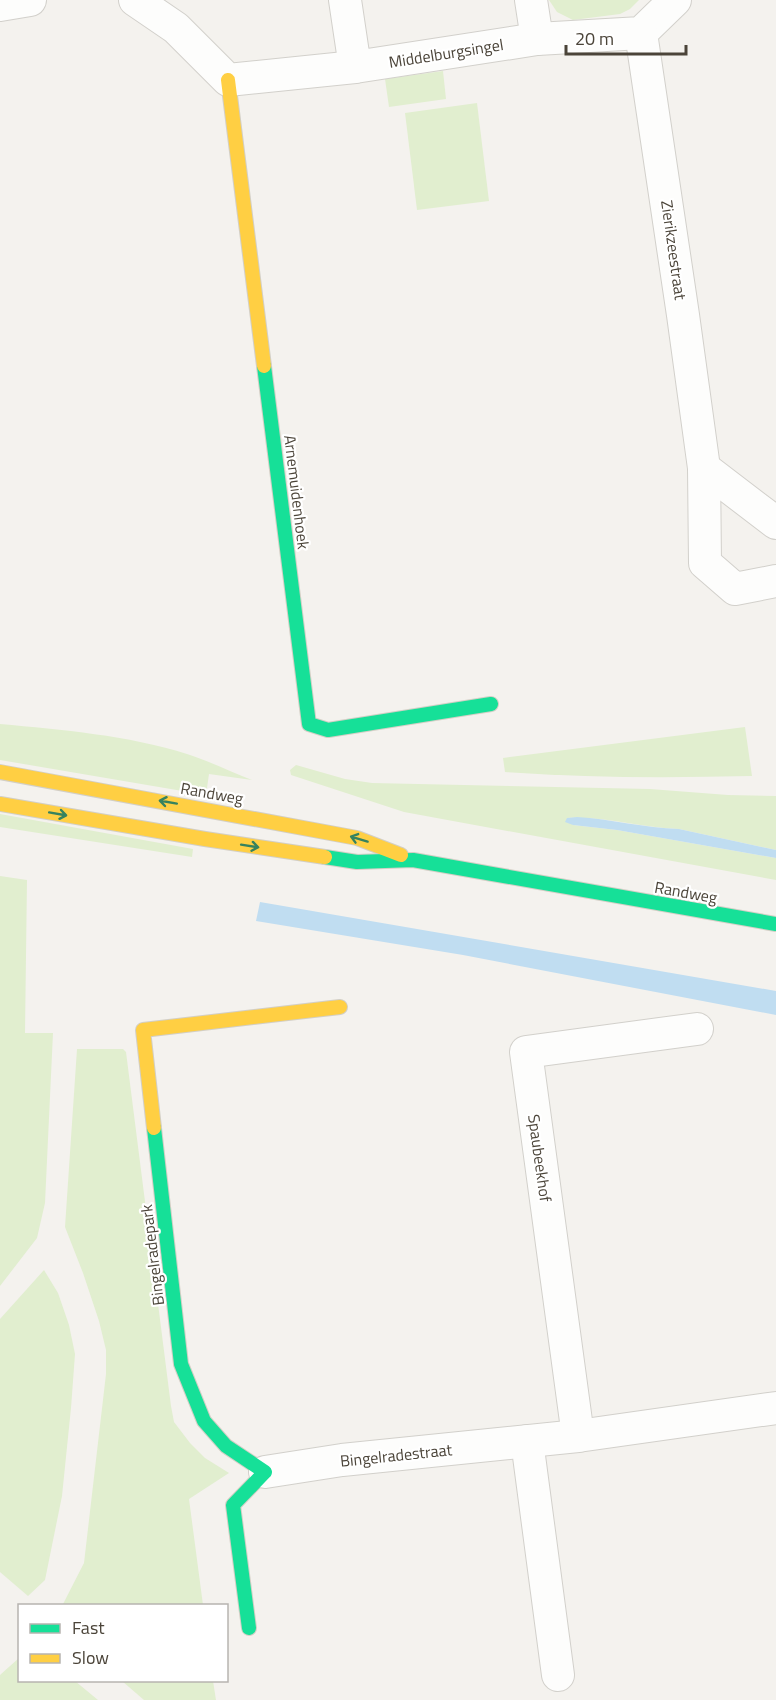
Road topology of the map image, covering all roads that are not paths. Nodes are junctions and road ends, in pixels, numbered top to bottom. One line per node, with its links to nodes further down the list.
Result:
1 (30, 0): 6 (street)
2 (135, 0): 10 (street)
3 (345, 0): 9 (street)
4 (531, 0): 8 (street)
5 (675, 0): 7 (street)
6 (0, 5)
7 (641, 33): 8 (street, Middelburgsingel); 11 (street, Zierikzeestraat)
8 (537, 39): 9 (street, Middelburgsingel)
9 (355, 66): 10 (street, Middelburgsingel)
10 (228, 80): 14 (street, Arnemuidenhoek)
11 (704, 468): 12 (street); 13 (street, Zierikzeestraat)
12 (776, 523)
13 (776, 581)
14 (491, 704)
15 (0, 772): 17 (street, Randweg, one-way to 15)
16 (0, 804): 17 (street, Randweg, one-way to 17)
17 (413, 860): 18 (street, Randweg)
18 (776, 924)
19 (340, 1007): 24 (street, Bingelradepark)
20 (697, 1029): 22 (street, Spaubeekhof)
21 (776, 1408): 22 (street, Bingelradestraat)
22 (578, 1436): 23 (street, Bingelradestraat)
23 (527, 1441): 24 (street, Bingelradestraat); 26 (street)
24 (265, 1472): 25 (street)
25 (249, 1628)
26 (558, 1675)

